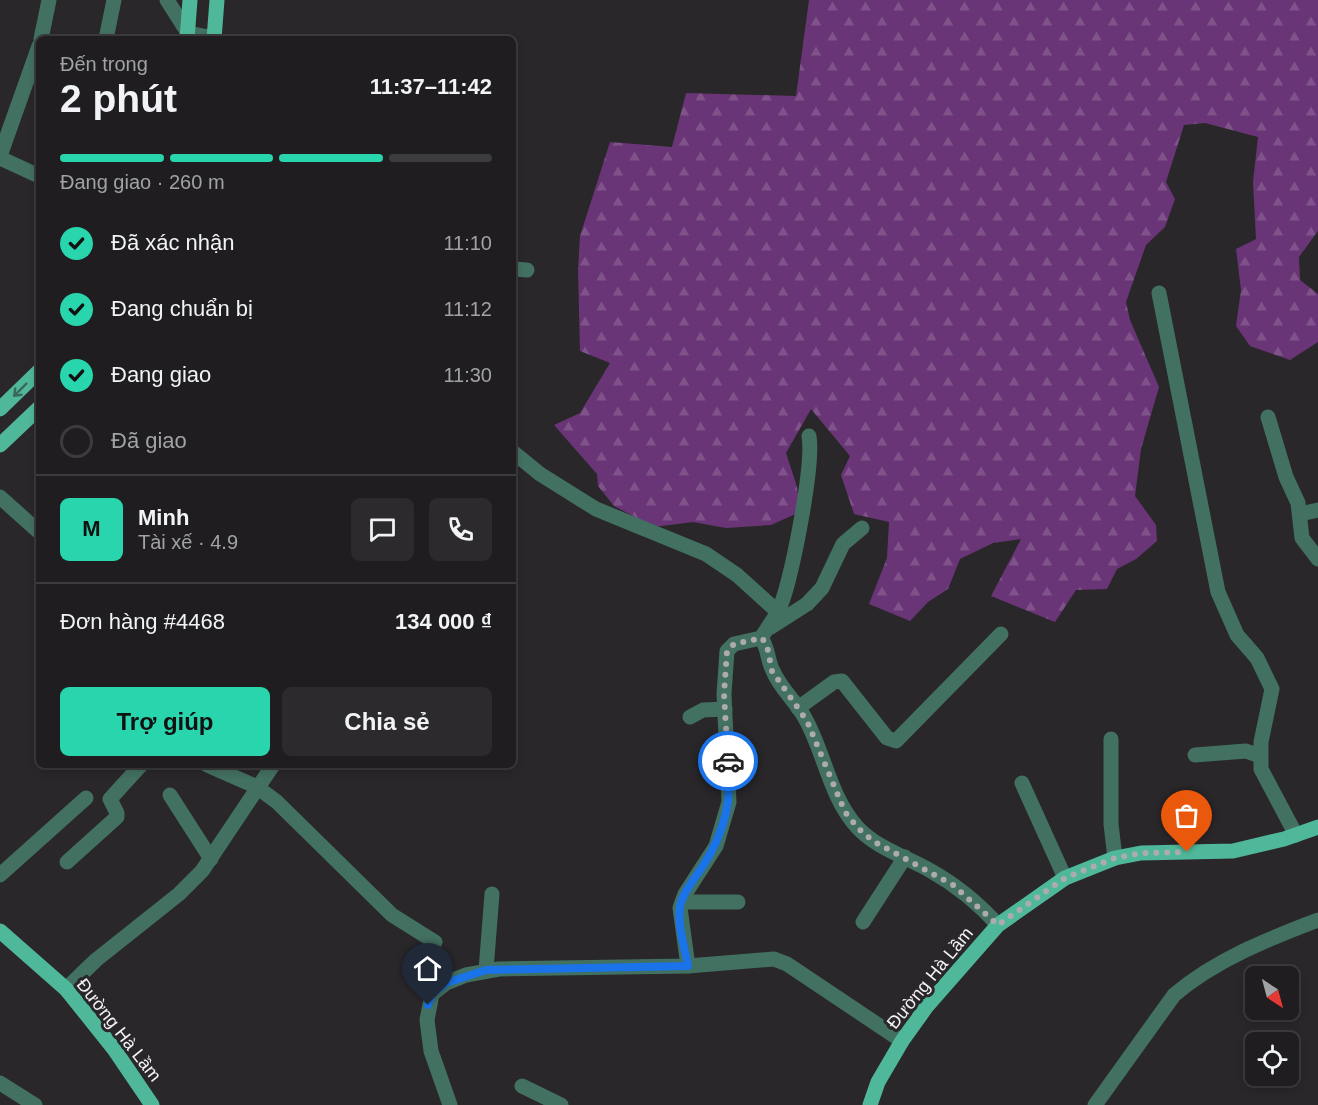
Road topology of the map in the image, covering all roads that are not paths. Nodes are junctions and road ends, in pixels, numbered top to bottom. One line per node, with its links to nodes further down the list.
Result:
1 (49, 0): 6 (street)
2 (114, 0): 7 (street)
3 (167, 0): 8 (street)
4 (190, 0): 8 (main road)
5 (218, 0): 9 (main road)
6 (41, 36)
7 (107, 36)
8 (187, 36)
9 (214, 36)
10 (36, 55): 11 (street)
11 (0, 157): 12 (street)
12 (36, 175)
13 (1159, 293): 35 (street)
14 (36, 373): 15 (main road, one-way to 15)
15 (0, 409)
16 (36, 411): 19 (main road)
17 (1268, 417): 23 (street)
18 (809, 436): 27 (street)
19 (0, 445)
20 (516, 454): 27 (street)
21 (0, 497): 25 (street)
22 (1318, 510): 23 (street)
23 (1300, 514): 26 (street)
24 (862, 528): 28 (street)
25 (36, 529)
26 (1318, 560)
27 (778, 612): 28 (street)
28 (766, 633): 30 (street); 31 (street)
29 (1001, 634): 30 (street)
30 (798, 708): 45 (street)
31 (725, 709): 32 (street); 52 (street)
32 (690, 717)
33 (1111, 738): 46 (street)
34 (1195, 755): 35 (street)
35 (1260, 756): 44 (street)
36 (138, 768): 48 (street)
37 (214, 768): 40 (street)
38 (271, 768): 40 (street)
39 (1022, 783): 50 (street)
40 (257, 787): 47 (street); 58 (street)
41 (170, 795): 47 (street)
42 (86, 798): 49 (street)
43 (1318, 827): 44 (main road, Đường Hà Lầm)
44 (1296, 835): 46 (main road, Đường Hà Lầm)
45 (905, 857): 55 (street); 56 (street)
46 (1115, 858): 50 (main road, Đường Hà Lầm)
47 (211, 859): 61 (street)
48 (67, 862)
49 (0, 874)
50 (1065, 878): 56 (main road, Đường Hà Lầm)
51 (492, 894): 60 (street)
52 (682, 902): 53 (street); 59 (street)
53 (738, 903)
54 (1318, 920): 70 (street)
55 (863, 922)
56 (998, 925): 62 (main road, Đường Hà Lầm)
57 (0, 931): 61 (main road, Đường Hà Lầm)
58 (435, 942)
59 (688, 966): 60 (street); 62 (street)
60 (486, 970): 67 (street)
61 (66, 990): 66 (main road, Đường Hà Lầm)
62 (902, 1041): 69 (main road, Đường Hà Lầm)
63 (0, 1083): 65 (street)
64 (522, 1086): 68 (street)
65 (35, 1105)
66 (152, 1105)
67 (450, 1105)
68 (561, 1105)
69 (870, 1105)
70 (1095, 1105)

